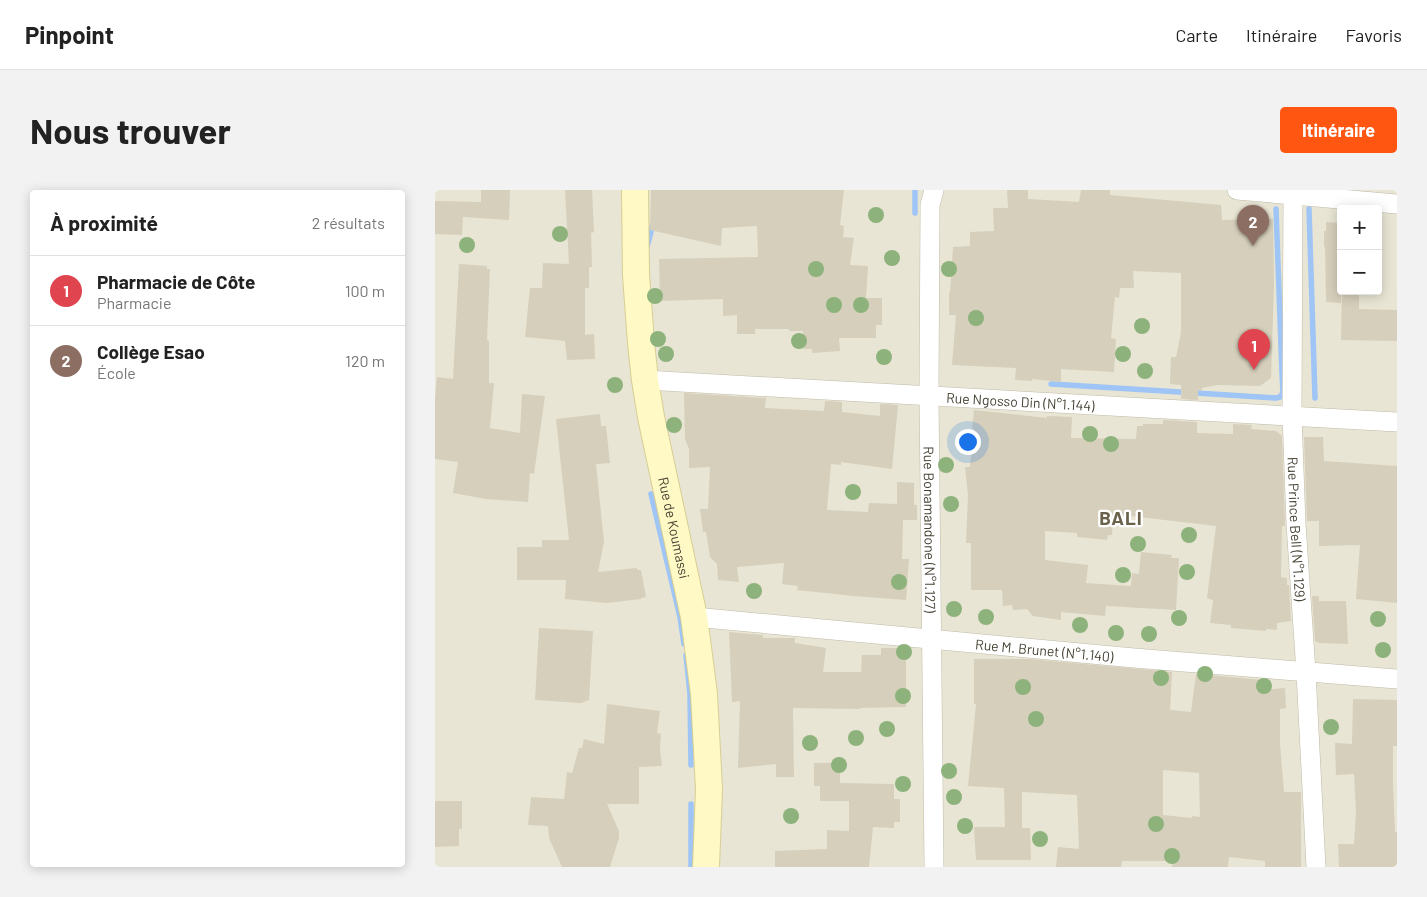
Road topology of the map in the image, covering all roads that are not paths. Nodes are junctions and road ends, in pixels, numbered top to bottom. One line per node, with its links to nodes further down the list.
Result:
1 (635, 190): 6 (main road, Rue de Koumassi)
2 (1237, 190): 4 (street)
3 (933, 191): 7 (street, Rue Bonamandone (N°1.127))
4 (1294, 192): 5 (street); 8 (street, Rue Prince Bell (N°1.129))
5 (1397, 204)
6 (645, 380): 7 (street, Rue Ngosso Din (N°1.144)); 10 (main road, Rue de Koumassi)
7 (929, 394): 8 (street, Rue Ngosso Din (N°1.144)); 11 (street, Rue Bonamandone (N°1.127))
8 (1292, 415): 9 (street, Rue Ngosso Din (N°1.144)); 12 (street, Rue Prince Bell (N°1.129))
9 (1397, 422)
10 (694, 617): 11 (street, Rue M. Brunet (N°1.140)); 14 (main road, Rue de Koumassi)
11 (932, 639): 12 (street, Rue M. Brunet (N°1.140)); 15 (street, Rue Bonamandone (N°1.127))
12 (1306, 672): 13 (street, Rue M. Brunet (N°1.140)); 16 (street, Rue Prince Bell (N°1.129))
13 (1397, 679)
14 (706, 867)
15 (934, 867)
16 (1315, 867)

